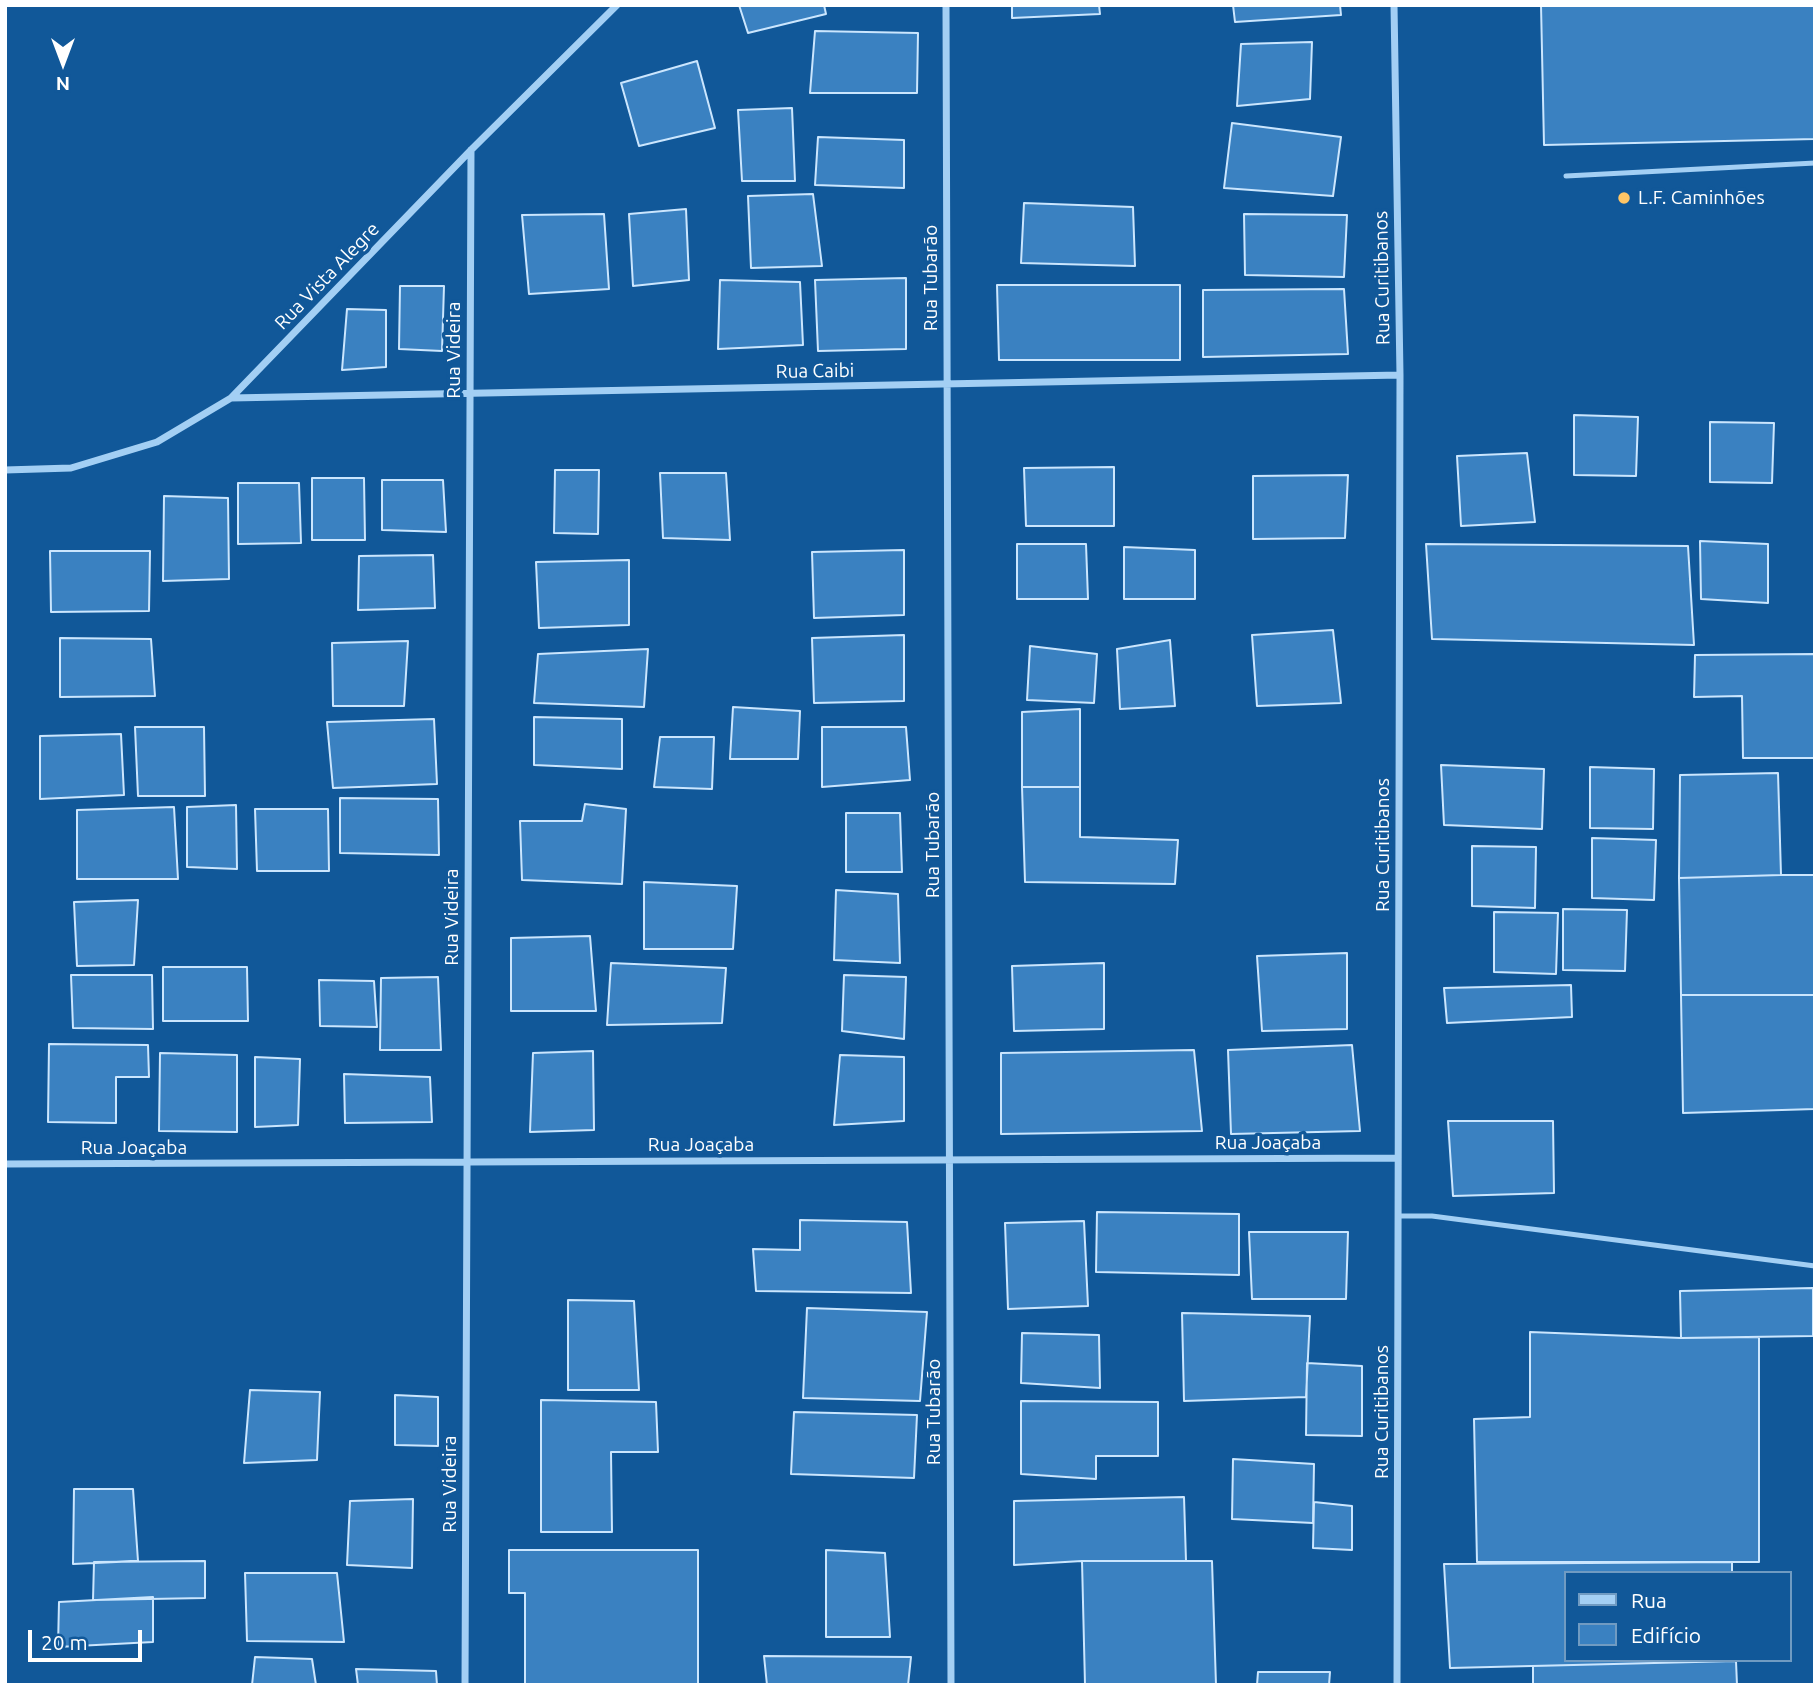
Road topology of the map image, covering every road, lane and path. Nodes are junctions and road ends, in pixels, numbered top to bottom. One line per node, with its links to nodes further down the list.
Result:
1 (617, 5): 4 (street, Rua Vista Alegre)
2 (946, 5): 8 (street, Rua Tubarão)
3 (1394, 5): 7 (street, Rua Curitibanos)
4 (471, 150): 9 (street, Rua Videira); 10 (street, Rua Vista Alegre)
5 (1815, 163): 6 (lane)
6 (1566, 176)
7 (1399, 375): 8 (street, Rua Caibi); 12 (street, Rua Curitibanos)
8 (947, 384): 9 (street, Rua Caibi); 13 (street, Rua Tubarão)
9 (470, 393): 10 (street, Rua Caibi); 14 (street, Rua Videira)
10 (231, 398): 11 (street, Rua Vista Alegre)
11 (5, 470)
12 (1398, 1158): 13 (street, Rua Joaçaba); 16 (street, Rua Curitibanos)
13 (949, 1160): 14 (street, Rua Joaçaba); 19 (street, Rua Tubarão)
14 (467, 1162): 15 (street, Rua Joaçaba); 18 (street, Rua Videira)
15 (5, 1164)
16 (1398, 1216): 17 (lane); 20 (street, Rua Curitibanos)
17 (1815, 1266)
18 (465, 1685)
19 (951, 1685)
20 (1397, 1685)

